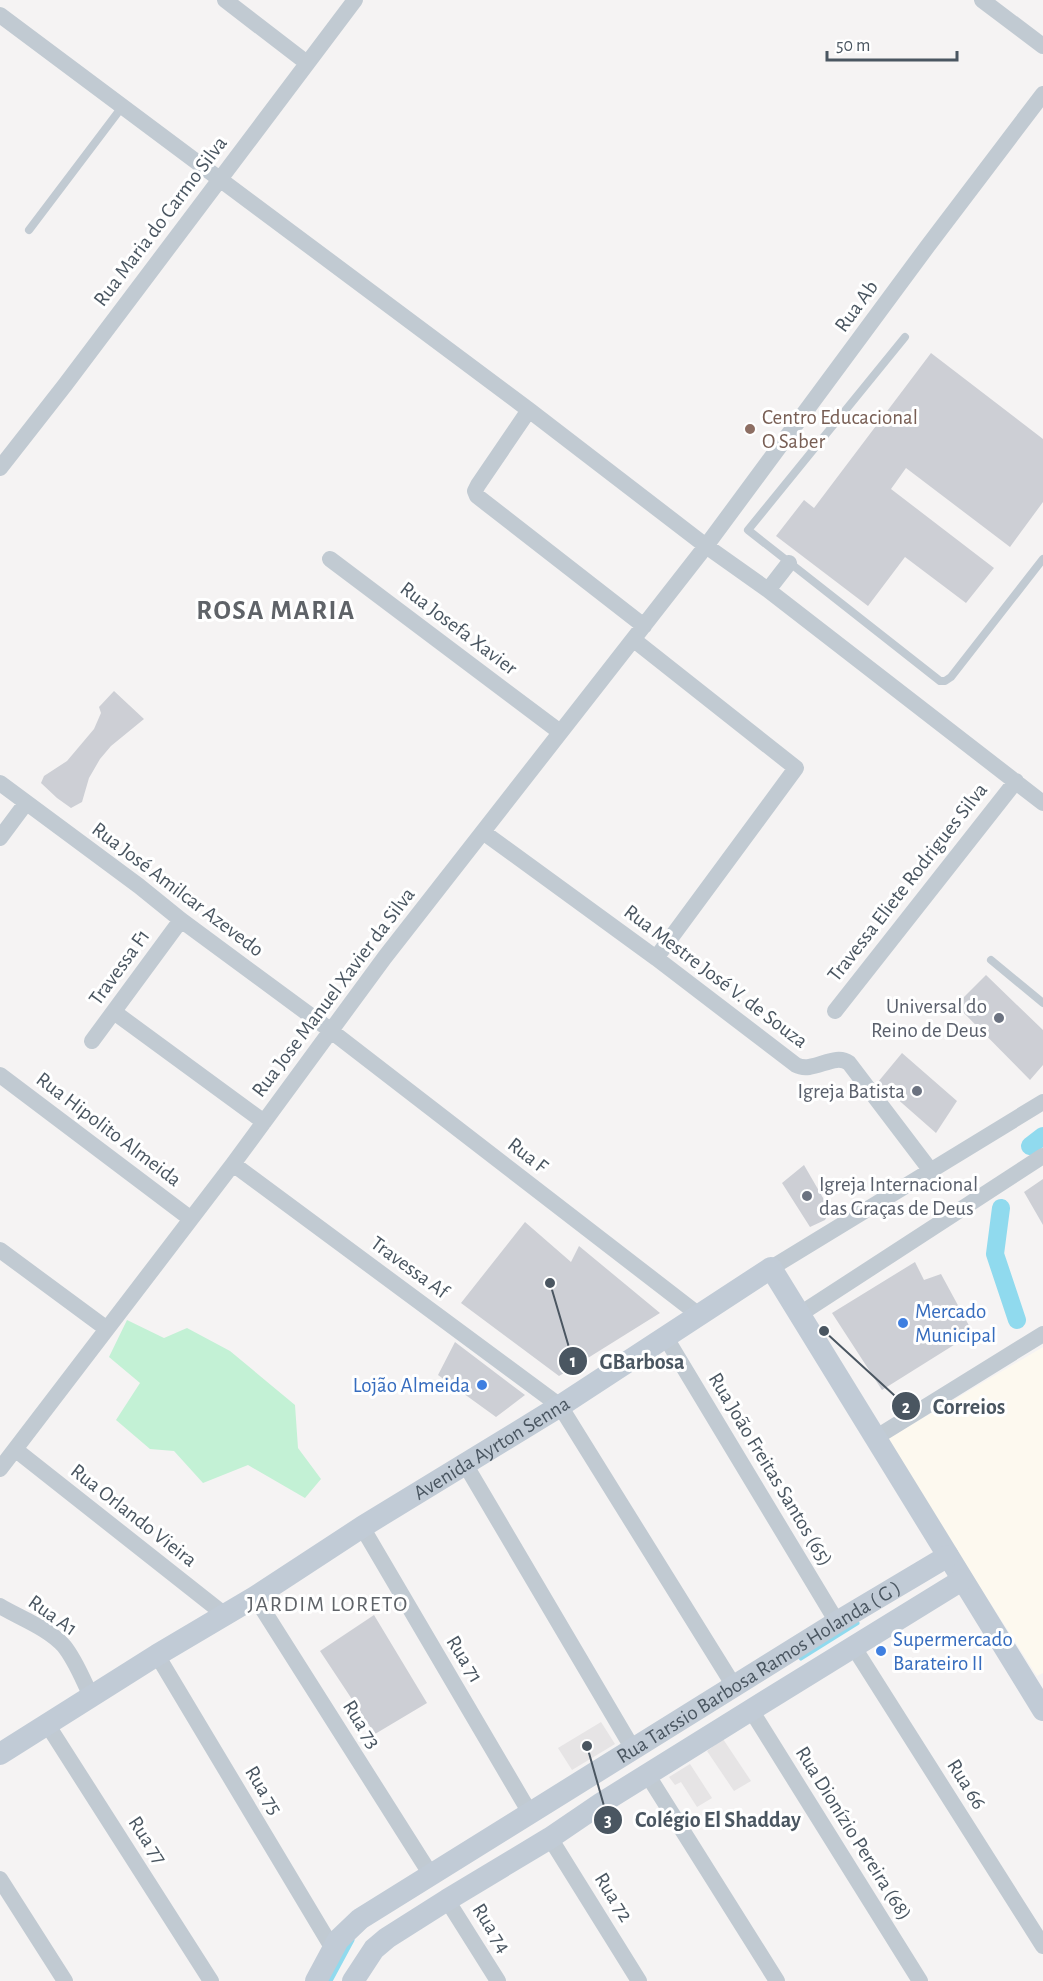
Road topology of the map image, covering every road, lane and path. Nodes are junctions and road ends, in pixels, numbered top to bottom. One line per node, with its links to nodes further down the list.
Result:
1 (225, 0): 6 (street)
2 (355, 0): 6 (street, Rua Maria do Carmo Silva)
3 (982, 0): 5 (street)
4 (0, 15): 8 (street)
5 (1043, 46)
6 (307, 63): 9 (street, Rua Maria do Carmo Silva)
7 (1043, 94): 14 (street, Rua Ab)
8 (122, 107): 9 (street); 10 (lane)
9 (218, 180): 12 (street); 13 (street, Rua Maria do Carmo Silva)
10 (29, 230)
11 (905, 337): 17 (lane)
12 (529, 410): 14 (street); 19 (street)
13 (0, 468)
14 (706, 546): 18 (street); 19 (street, Rua Jose Manuel Xavier da Silva)
15 (330, 559): 21 (street, Rua Josefa Xavier)
16 (1043, 560): 17 (lane)
17 (789, 563): 18 (street)
18 (768, 590): 22 (street)
19 (644, 626): 20 (street, Rua Jose Manuel Xavier da Silva)
20 (634, 640): 21 (street, Rua Jose Manuel Xavier da Silva); 29 (street)
21 (560, 732): 26 (street, Rua Jose Manuel Xavier da Silva)
22 (1016, 781): 25 (street); 32 (street, Travessa Eliete Rodrigues Silva)
23 (0, 783): 24 (street, Rua José Amilcar Azevedo)
24 (26, 803): 27 (street); 28 (street, Rua José Amilcar Azevedo)
25 (1043, 803)
26 (483, 832): 29 (street, Rua Mestre José V. de Souza); 34 (street, Rua Jose Manuel Xavier da Silva)
27 (0, 838)
28 (181, 920): 33 (street, Travessa F1); 34 (street, Rua José Amilcar Azevedo)
29 (656, 958): 41 (street, Rua Mestre José V. de Souza)
30 (991, 960): 31 (lane)
31 (1043, 1003)
32 (834, 1011)
33 (114, 1012): 35 (street, Travessa F1); 38 (street)
34 (330, 1030): 38 (street, Rua Jose Manuel Xavier da Silva); 46 (street, Rua F)
35 (92, 1041)
36 (0, 1075): 42 (street, Rua Hipolito Almeida)
37 (1043, 1102): 41 (street, Avenida Ayrton Senna)
38 (264, 1122): 40 (street, Rua Jose Manuel Xavier da Silva)
39 (1043, 1156): 45 (street)
40 (233, 1164): 42 (street, Rua Jose Manuel Xavier da Silva); 50 (street, Travessa Af)
41 (931, 1171): 44 (street, Avenida Ayrton Senna)
42 (191, 1219): 47 (street, Rua Jose Manuel Xavier da Silva)
43 (0, 1250): 47 (street)
44 (771, 1268): 45 (street); 46 (street, Avenida Ayrton Senna)
45 (800, 1314): 51 (street)
46 (699, 1315): 49 (street, Avenida Ayrton Senna)
47 (106, 1329): 52 (street, Rua Jose Manuel Xavier da Silva)
48 (1043, 1334): 51 (street)
49 (666, 1338): 50 (street, Avenida Ayrton Senna); 61 (street, Rua João Freitas Santos (65))
50 (560, 1406): 53 (street, Avenida Ayrton Senna); 64 (street)
51 (875, 1438): 56 (street)
52 (16, 1450): 54 (street, Rua Jose Manuel Xavier da Silva); 60 (street, Rua Orlando Vieira)
53 (465, 1464): 55 (street, Avenida Ayrton Senna); 69 (street)
54 (0, 1469)
55 (362, 1527): 58 (street, Avenida Ayrton Senna); 74 (street, Rua 71)
56 (948, 1556): 57 (street); 61 (street, Rua Tarssio Barbosa Ramos Holanda ( G ))
57 (962, 1580): 62 (street, Rua Tarssio Barbosa Ramos Holanda ( G )); 66 (street)
58 (255, 1598): 60 (street, Avenida Ayrton Senna); 76 (street, Rua 73)
59 (0, 1606): 65 (street, Rua A1)
60 (225, 1615): 63 (street, Avenida Ayrton Senna)
61 (837, 1622): 64 (street, Rua Tarssio Barbosa Ramos Holanda ( G ))
62 (853, 1646): 67 (street, Rua Tarssio Barbosa Ramos Holanda ( G )); 79 (street, Rua 66)
63 (157, 1655): 65 (street, Avenida Ayrton Senna); 80 (street, Rua 75)
64 (734, 1686): 69 (street, Rua Tarssio Barbosa Ramos Holanda ( G ))
65 (91, 1696): 68 (street, Avenida Ayrton Senna)
66 (1042, 1704)
67 (751, 1710): 71 (street, Rua Tarssio Barbosa Ramos Holanda ( G )); 88 (street, Rua Dionízio Pereira (68))
68 (47, 1724): 70 (street, Avenida Ayrton Senna); 82 (street, Rua 77)
69 (633, 1749): 72 (street, Rua Tarssio Barbosa Ramos Holanda ( G ))
70 (0, 1754)
71 (647, 1774): 73 (street, Rua Tarssio Barbosa Ramos Holanda ( G )); 87 (street)
72 (584, 1779): 73 (street); 74 (street, Rua Tarssio Barbosa Ramos Holanda ( G ))
73 (600, 1804): 75 (street, Rua Tarssio Barbosa Ramos Holanda ( G ))
74 (530, 1813): 76 (street, Rua Tarssio Barbosa Ramos Holanda ( G ))
75 (550, 1838): 78 (street, Rua Tarssio Barbosa Ramos Holanda ( G )); 86 (street, Rua 72)
76 (431, 1875): 80 (street, Rua Tarssio Barbosa Ramos Holanda ( G ))
77 (0, 1879): 81 (street)
78 (447, 1900): 84 (street, Rua Tarssio Barbosa Ramos Holanda ( G )); 85 (street, Rua 74)
79 (1043, 1946)
80 (333, 1948): 83 (street, Rua Tarssio Barbosa Ramos Holanda ( G ))
81 (64, 1981)
82 (211, 1981)
83 (316, 1981)
84 (353, 1981)
85 (498, 1981)
86 (639, 1981)
87 (777, 1981)
88 (920, 1981)

